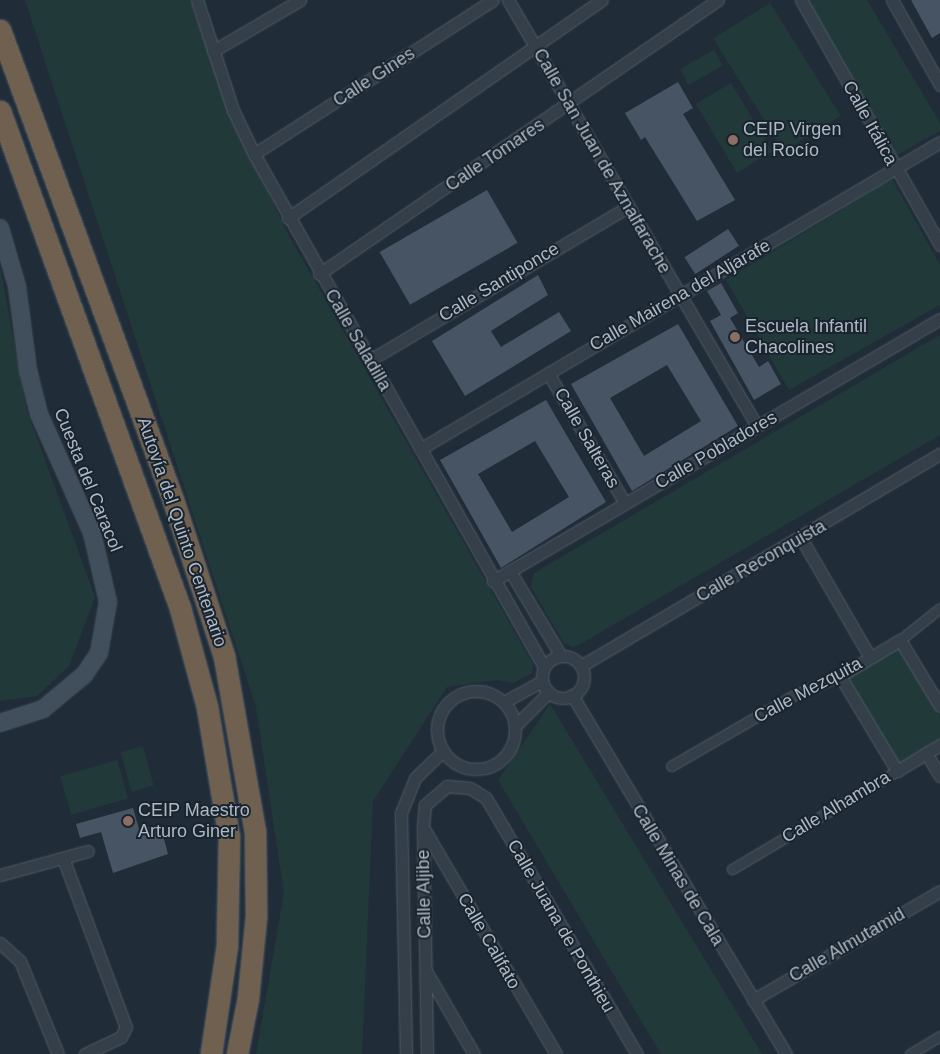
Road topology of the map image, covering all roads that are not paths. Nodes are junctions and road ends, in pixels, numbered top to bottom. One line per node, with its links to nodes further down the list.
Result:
1 (197, 0): 11 (street, Calle Saladilla)
2 (300, 0): 11 (street)
3 (494, 0): 16 (street, Calle Gines)
4 (508, 0): 10 (street, Calle San Juan de Aznalfarache)
5 (602, 0): 10 (street)
6 (718, 0): 13 (street, Calle Tomares)
7 (801, 0): 17 (street, Calle Itálica)
8 (892, 0): 12 (street)
9 (0, 30): 68 (highway, Autovía del Quinto Centenario)
10 (536, 48): 13 (street, Calle San Juan de Aznalfarache); 19 (street)
11 (213, 51): 16 (street, Calle Saladilla)
12 (940, 85)
13 (570, 104): 18 (street, Calle San Juan de Aznalfarache); 22 (street, Calle Tomares)
14 (0, 111): 67 (highway, Autovía del Quinto Centenario)
15 (940, 142): 17 (street, Calle Mairena del Aljarafe)
16 (254, 154): 19 (street, Calle Saladilla)
17 (896, 168): 21 (street, Calle Itálica); 23 (street, Calle Mairena del Aljarafe)
18 (629, 206): 23 (street, Calle San Juan de Aznalfarache); 25 (street, Calle Santiponce)
19 (288, 218): 22 (street, Calle Saladilla)
20 (0, 228): 46 (main road, Cuesta del Caracol)
21 (940, 245)
22 (319, 274): 25 (street, Calle Saladilla)
23 (680, 295): 26 (street, Calle Mairena del Aljarafe); 27 (street, Calle San Juan de Aznalfarache)
24 (940, 318): 27 (street, Calle Pobladores)
25 (370, 360): 28 (street, Calle Saladilla)
26 (548, 373): 28 (street, Calle Mairena del Aljarafe); 30 (street, Calle Salteras)
27 (757, 426): 30 (street, Calle Pobladores)
28 (420, 448): 33 (street, Calle Saladilla)
29 (940, 454): 31 (street, Calle Reconquista)
30 (625, 503): 32 (street, Calle Pobladores)
31 (801, 538): 37 (street); 38 (street, Calle Reconquista)
32 (510, 571): 33 (street, Calle Pobladores); 36 (street)
33 (493, 581): 39 (street, Calle Saladilla)
34 (940, 608): 35 (street, Calle Mezquita)
35 (900, 640): 37 (street, Calle Mezquita); 45 (street)
36 (561, 656): 38 (street); 39 (street)
37 (870, 657): 40 (street, Calle Mezquita)
38 (581, 666): 43 (street)
39 (544, 667): 41 (street)
40 (840, 676): 51 (street, Calle Mezquita); 52 (street)
41 (542, 681): 42 (street); 44 (street)
42 (549, 692): 43 (street); 47 (street)
43 (572, 695): 63 (street, Calle Minas de Cala)
44 (504, 702): 47 (street); 49 (street)
45 (940, 706)
46 (0, 723)
47 (515, 726): 49 (street)
48 (940, 745): 50 (street, Calle Alhambra)
49 (443, 751): 69 (street)
50 (926, 753): 52 (street, Calle Alhambra); 53 (street)
51 (671, 766)
52 (897, 771): 58 (street, Calle Alhambra)
53 (940, 776)
54 (486, 798): 55 (street, Calle Aljibe); 73 (street, Calle Juana de Ponthieu)
55 (422, 827): 62 (street, Calle Aljibe); 72 (street, Calle Califato)
56 (88, 851): 57 (street)
57 (63, 858): 59 (street); 66 (street)
58 (732, 869)
59 (0, 875)
60 (940, 890): 63 (street, Calle Almutamid)
61 (0, 942): 65 (street)
62 (425, 970): 70 (street, Calle Aljibe); 71 (street)
63 (753, 1000): 74 (street, Calle Minas de Cala)
64 (940, 1036): 75 (street)
65 (58, 1054)
66 (85, 1054)
67 (210, 1054)
68 (237, 1054)
69 (406, 1054)
70 (427, 1054)
71 (474, 1054)
72 (556, 1054)
73 (637, 1054)
74 (786, 1054)
75 (910, 1054)

